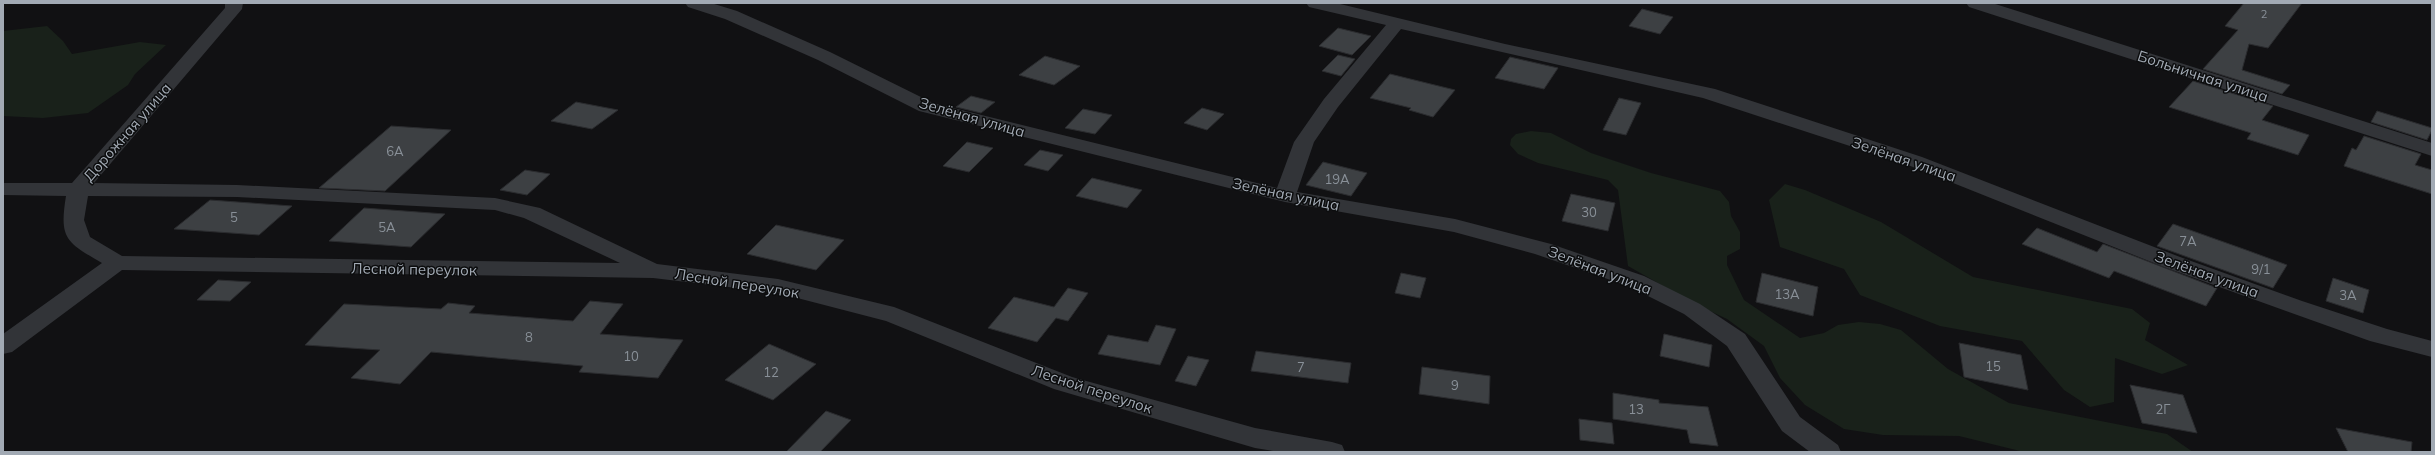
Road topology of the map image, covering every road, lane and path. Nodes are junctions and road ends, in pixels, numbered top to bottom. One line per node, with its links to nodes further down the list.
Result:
1 (234, 3): 8 (street, Дорожная улица)
2 (694, 3): 9 (street, Зелёная улица)
3 (1315, 3): 5 (street, Зелёная улица)
4 (1975, 3): 6 (street, Больничная улица)
5 (1397, 23): 9 (street); 13 (street, Зелёная улица)
6 (2432, 150)
7 (3, 189): 8 (street)
8 (78, 189): 10 (street, Дорожная улица); 11 (street)
9 (1285, 196): 15 (street, Зелёная улица)
10 (117, 264): 11 (street, Лесной переулок); 12 (street)
11 (654, 271): 14 (street, Лесной переулок)
12 (3, 346)
13 (2432, 349)
14 (1332, 452)
15 (1828, 452)

